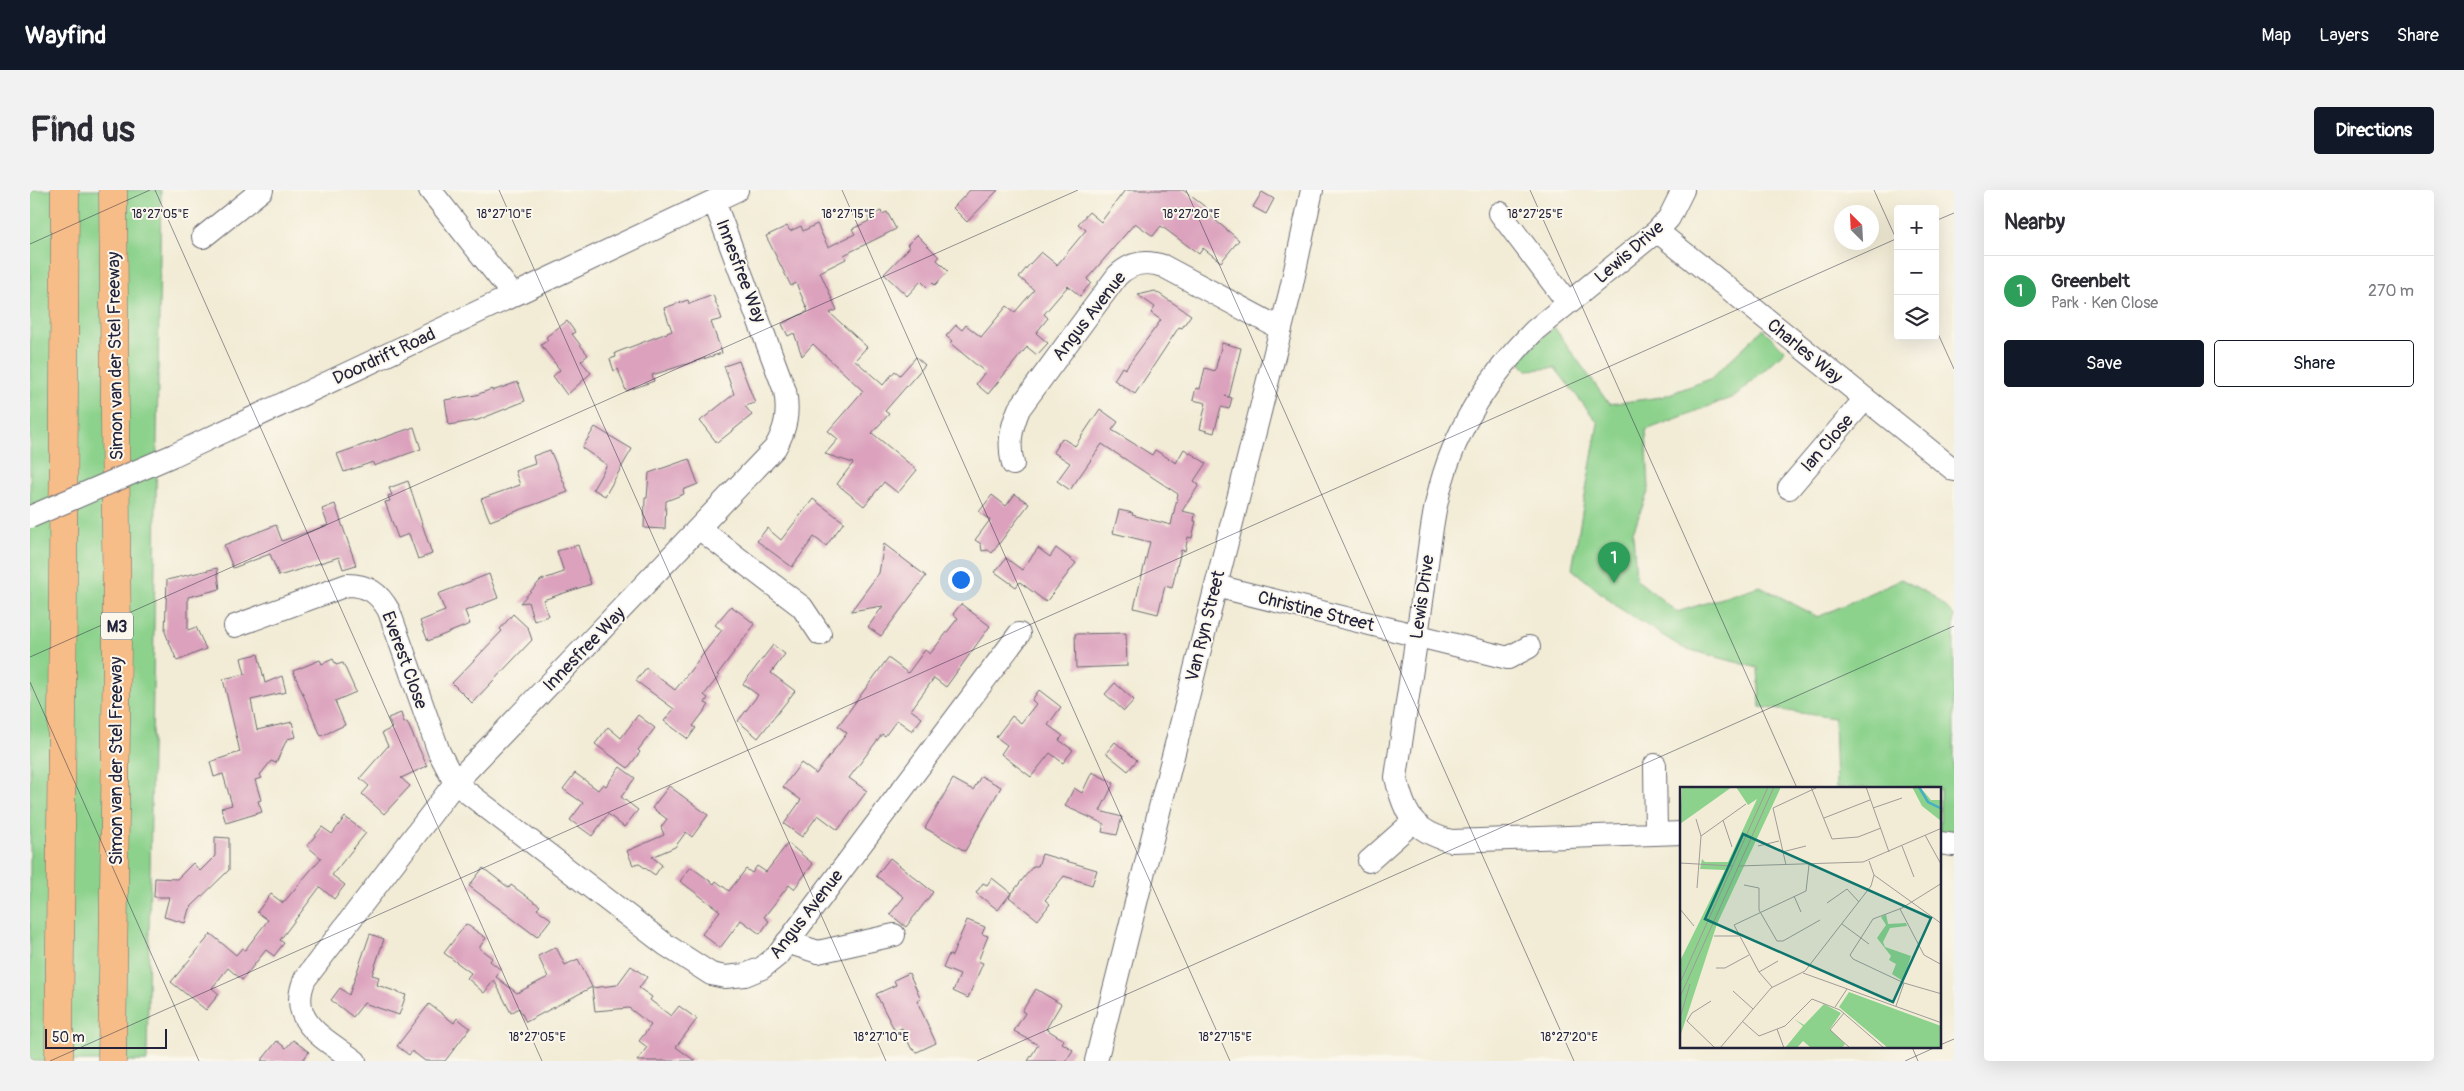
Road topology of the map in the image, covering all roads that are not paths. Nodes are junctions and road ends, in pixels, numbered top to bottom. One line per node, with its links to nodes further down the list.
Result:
1 (65, 190): 35 (highway)
2 (113, 190): 36 (highway, Simon van der Stel Freeway / M3)
3 (262, 190): 11 (street)
4 (737, 190): 8 (street, Doordrift Road)
5 (1312, 190): 14 (street, Van Ryn Street)
6 (1683, 190): 10 (street, Lewis Drive)
7 (433, 191): 12 (street)
8 (714, 201): 12 (street, Doordrift Road); 20 (street, Innesfree Way)
9 (1500, 212): 13 (street)
10 (1657, 232): 13 (street, Lewis Drive); 15 (street, Charles Way)
11 (202, 237)
12 (513, 295): 19 (street, Doordrift Road, bridge)
13 (1568, 303): 25 (street, Lewis Drive)
14 (1281, 329): 16 (street, Angus Avenue); 21 (street, Van Ryn Street)
15 (1866, 399): 17 (street, Charles Way); 18 (street, Ian Close)
16 (1013, 464)
17 (1952, 464)
18 (1789, 488)
19 (30, 517)
20 (700, 529): 23 (street); 28 (street, Innesfree Way)
21 (1216, 586): 25 (street, Christine Street); 38 (street, Van Ryn Street)
22 (235, 626): 28 (street, Everest Close)
23 (820, 634)
24 (1019, 634): 34 (street, Angus Avenue)
25 (1417, 636): 26 (street, Christine Street); 29 (street, Lewis Drive)
26 (1528, 647)
27 (1655, 765): 30 (street)
28 (454, 783): 34 (street, Angus Avenue); 37 (street, Innesfree Way)
29 (1414, 821): 30 (street, Lewis Drive); 32 (street)
30 (1656, 833): 31 (street, Lewis Drive)
31 (1680, 833)
32 (1369, 861)
33 (894, 935): 34 (street)
34 (787, 942)
35 (59, 1061)
36 (112, 1061)
37 (354, 1061)
38 (1096, 1061)

